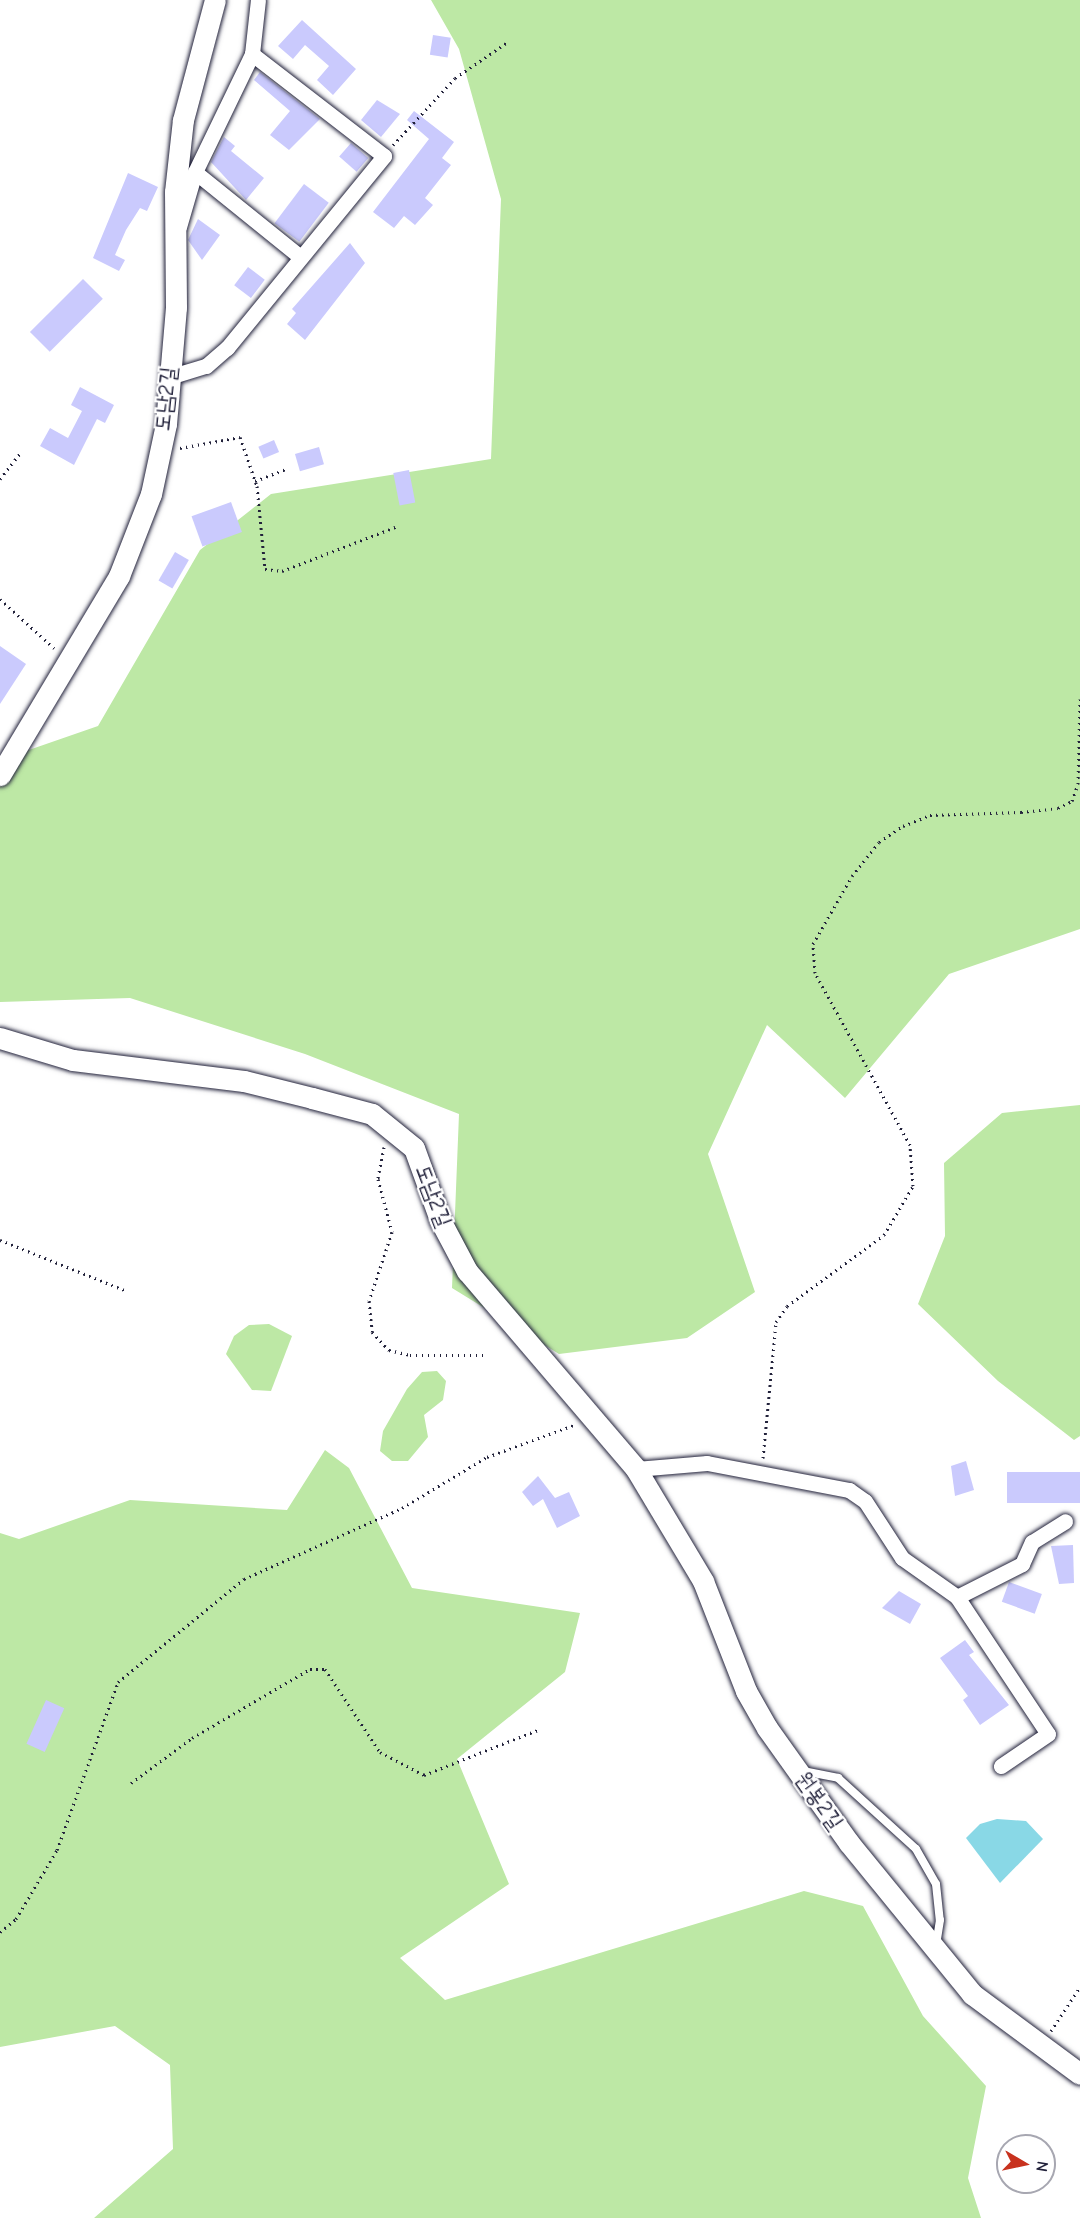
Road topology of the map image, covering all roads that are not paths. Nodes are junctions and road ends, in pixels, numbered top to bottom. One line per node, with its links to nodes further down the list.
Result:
1 (215, 0): 5 (main road)
2 (258, 0): 3 (street, 도남2길)
3 (252, 54): 4 (street, 도남2길); 6 (street)
4 (195, 172): 5 (street, 도남2길); 6 (street)
5 (176, 235): 7 (main road, 도남2길)
6 (299, 256): 7 (street)
7 (169, 377): 8 (main road, 도남2길)
8 (0, 775)
9 (0, 1038): 10 (main road, 도남2길)
10 (636, 1469): 12 (street); 14 (main road, 원봉2길)
11 (1065, 1521): 12 (street)
12 (957, 1597): 13 (street)
13 (1001, 1766)
14 (797, 1769): 15 (main road, 원봉2길); 15 (lane)
15 (936, 1946): 16 (main road, 원봉2길)
16 (1080, 2074)

